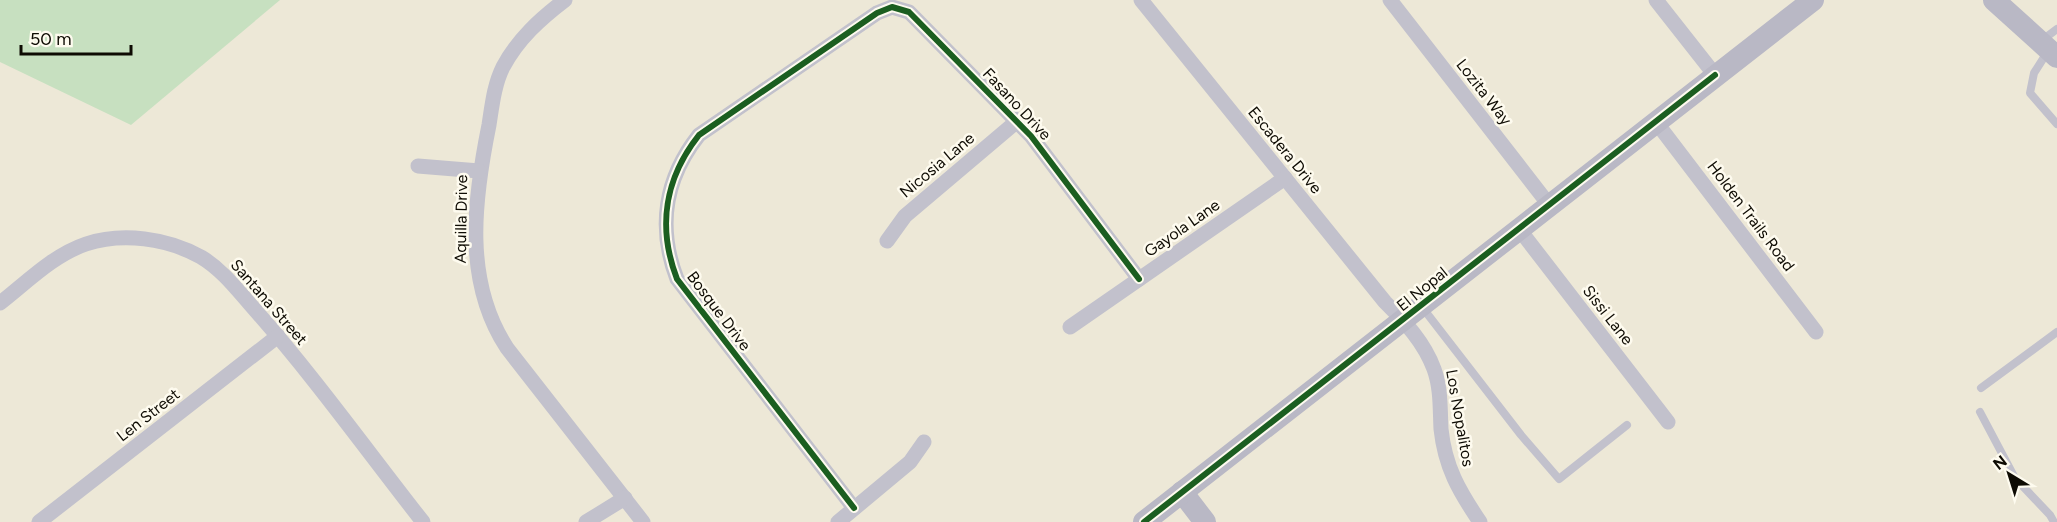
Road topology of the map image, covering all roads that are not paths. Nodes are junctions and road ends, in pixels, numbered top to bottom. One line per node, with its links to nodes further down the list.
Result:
1 (565, 0): 14 (street, Aquilla Drive)
2 (1141, 0): 15 (street, Escadera Drive)
3 (1390, 0): 16 (street, Lozita Way)
4 (1656, 0): 9 (street)
5 (1813, 0): 9 (main road, El Nopal)
6 (1995, 0): 8 (main road)
7 (909, 12): 10 (street, Fasano Drive); 34 (street, Bosque Drive)
8 (2051, 45): 12 (lane)
9 (1714, 75): 11 (main road, El Nopal)
10 (1016, 122): 18 (street, Nicosia Lane); 19 (street, Fasano Drive)
11 (1656, 122): 16 (main road, El Nopal); 24 (street, Holden Trails Road)
12 (2057, 124)
13 (418, 166): 14 (street)
14 (479, 171): 33 (street, Aquilla Drive)
15 (1285, 178): 19 (street, Gayola Lane); 22 (street, Escadera Drive)
16 (1550, 206): 17 (main road, El Nopal)
17 (1519, 229): 21 (main road, El Nopal); 29 (street, Sissi Lane)
18 (886, 241)
19 (1139, 279): 23 (street, Gayola Lane)
20 (0, 303): 26 (street, Santana Street)
21 (1422, 306): 22 (main road, El Nopal); 30 (lane)
22 (1403, 321): 32 (main road, El Nopal); 42 (street, Los Nopalitos)
23 (1070, 327)
24 (1816, 332)
25 (2057, 332): 27 (lane)
26 (278, 336): 35 (street, Len Street); 36 (street, Santana Street)
27 (1981, 388)
28 (1980, 412): 43 (lane)
29 (1668, 422)
30 (1627, 425)
31 (924, 442): 34 (street)
32 (1182, 492): 40 (main road, El Nopal); 41 (main road)
33 (625, 498): 37 (street); 38 (street, Aquilla Drive)
34 (854, 508): 39 (street)
35 (39, 522)
36 (423, 522)
37 (586, 522)
38 (643, 522)
39 (838, 522)
40 (1144, 522)
41 (1205, 522)
42 (1480, 522)
43 (2054, 522)

